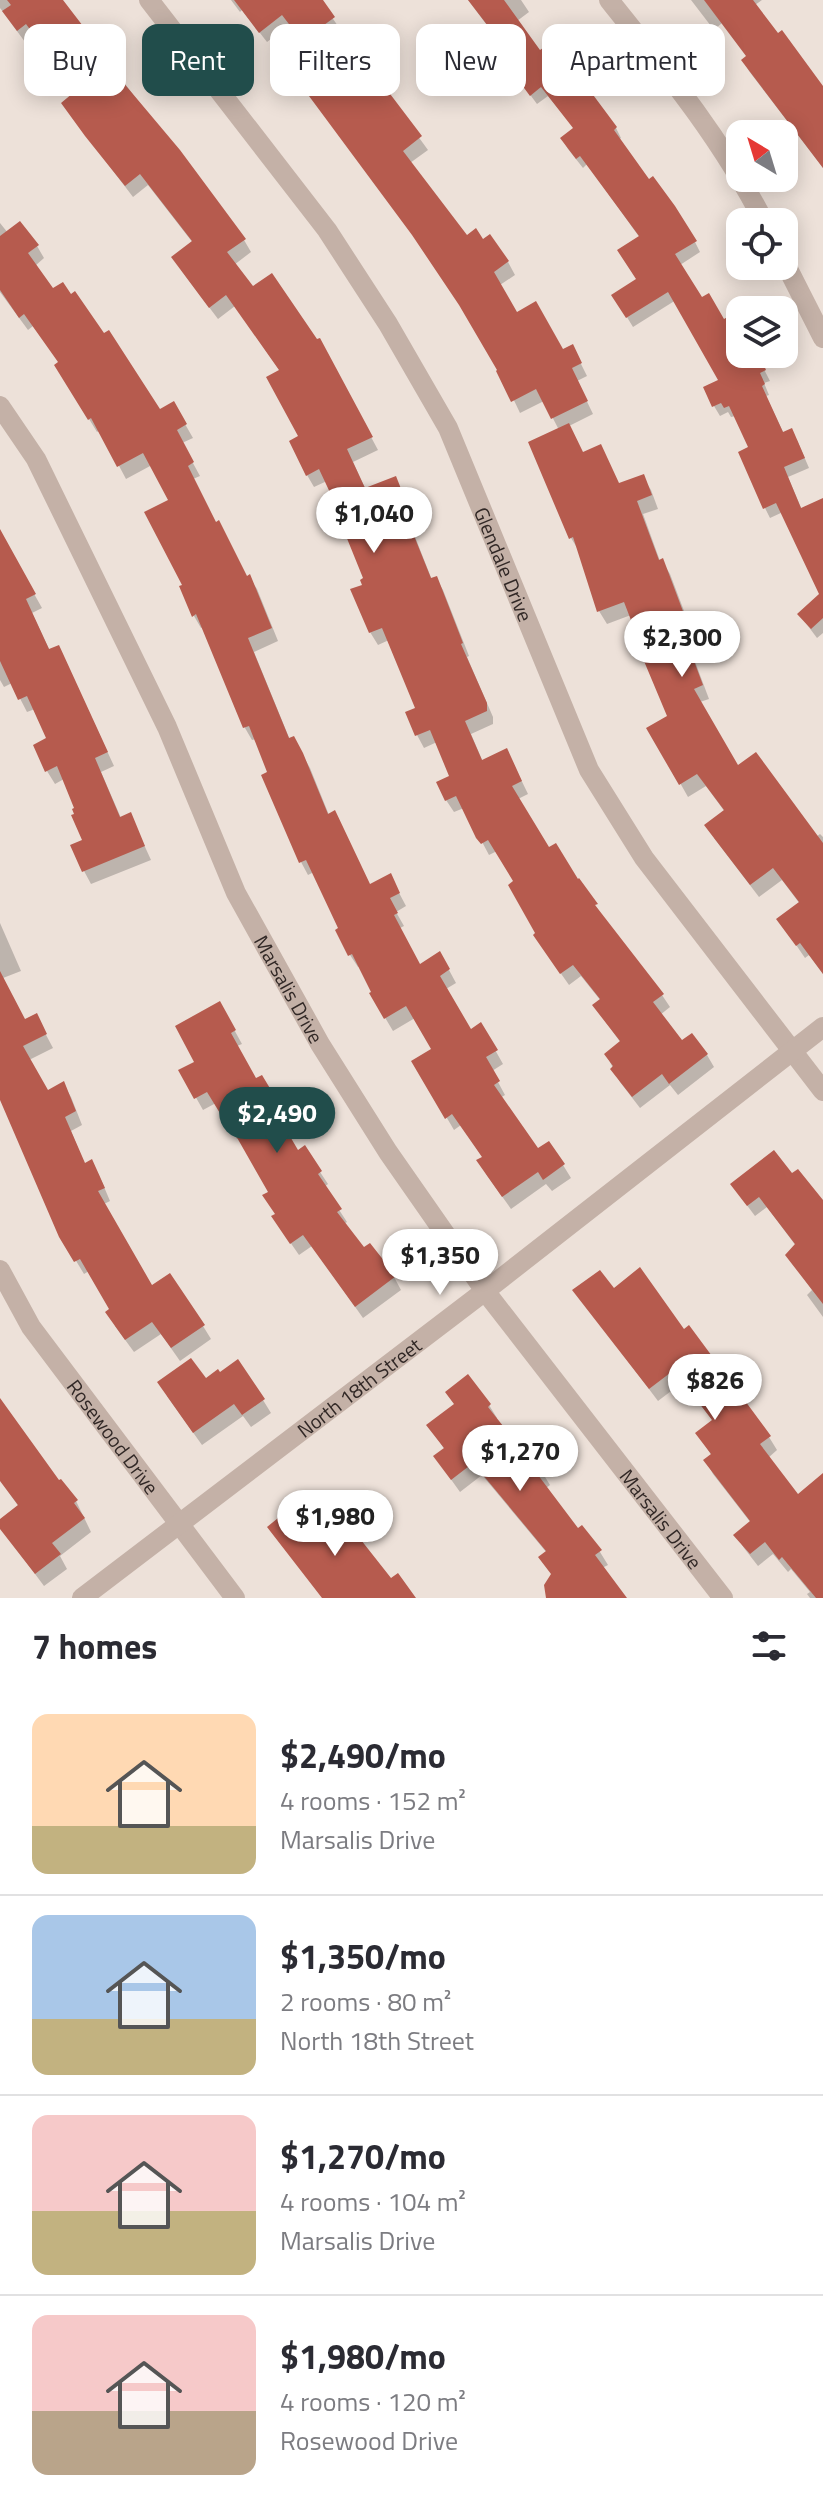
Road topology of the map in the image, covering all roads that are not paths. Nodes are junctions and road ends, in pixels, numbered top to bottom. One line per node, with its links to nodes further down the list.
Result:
1 (149, 0): 8 (street, Glendale Drive)
2 (609, 0): 3 (street)
3 (757, 208)
4 (794, 280): 5 (street)
5 (823, 338)
6 (0, 406): 11 (street, Marsalis Drive)
7 (823, 1027): 8 (street, North 18th Street)
8 (792, 1051): 9 (street, Glendale Drive); 11 (street, North 18th Street)
9 (823, 1091)
10 (0, 1270): 12 (street, Rosewood Drive)
11 (485, 1291): 12 (street, North 18th Street); 15 (street, Marsalis Drive)
12 (179, 1521): 13 (street, North 18th Street); 14 (street, Rosewood Drive)
13 (82, 1598)
14 (235, 1598)
15 (723, 1598)

